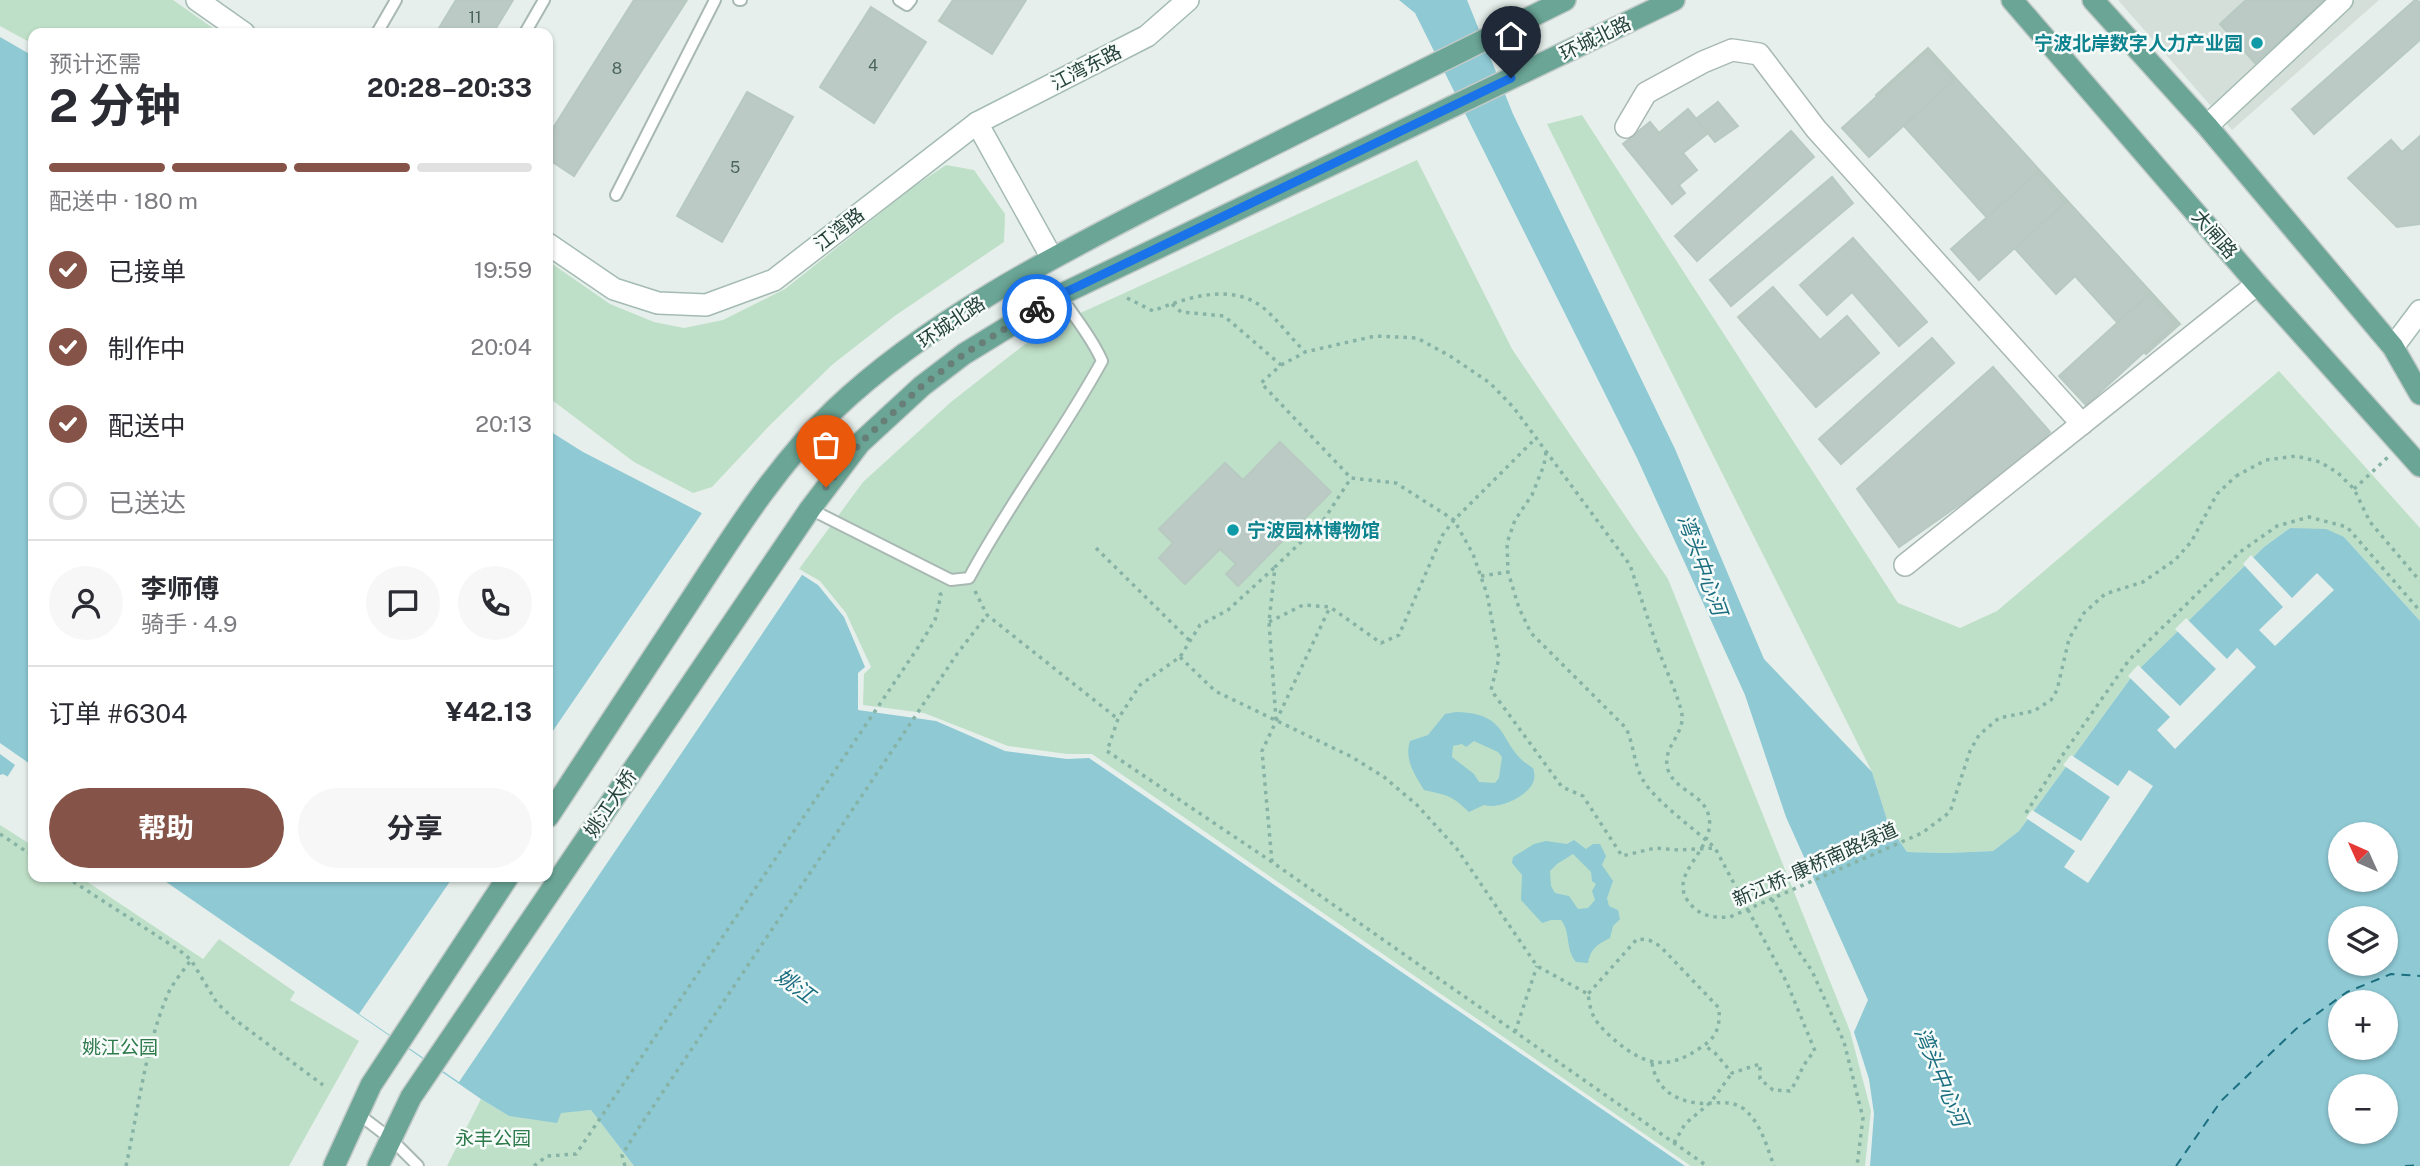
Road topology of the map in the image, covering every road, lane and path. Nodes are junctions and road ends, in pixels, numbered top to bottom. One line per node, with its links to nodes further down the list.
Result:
1 (197, 0): 13 (street)
2 (396, 0): 14 (lane)
3 (544, 0): 15 (lane)
4 (715, 0): 19 (lane)
5 (899, 0): 6 (lane)
6 (911, 0)
7 (1188, 0): 16 (street, 江湾东路)
8 (1565, 0): 21 (main road, 环城北路)
9 (2012, 0): 22 (main road, 大闸路)
10 (2093, 0): 17 (main road)
11 (2342, 0): 17 (street)
12 (1668, 3): 23 (main road, 环城北路)
13 (237, 28)
14 (380, 28)
15 (528, 28)
16 (977, 123): 20 (street, 江湾路); 21 (street)
17 (2207, 126): 27 (main road)
18 (1626, 127): 31 (street)
19 (616, 195)
20 (553, 247)
21 (1052, 258): 54 (main road, 环城北路)
22 (2257, 284): 31 (street); 34 (main road, 大闸路)
23 (1060, 295): 36 (main road, 环城北路); 44 (lane)
24 (1126, 299): 25 (path)
25 (1172, 303): 28 (path); 29 (path)
26 (2420, 311): 27 (street)
27 (2393, 347): 30 (main road)
28 (1305, 352): 29 (path, 新江桥-康桥南路绿道); 32 (path, 新江桥-康桥南路绿道)
29 (1281, 365): 35 (path)
30 (2418, 382)
31 (2082, 424): 39 (street)
32 (1536, 438): 33 (path, 新江桥-康桥南路绿道); 37 (path)
33 (1546, 452): 42 (path); 62 (path, 新江桥-康桥南路绿道, bridge)
34 (2420, 466)
35 (1351, 478): 37 (path); 41 (path)
36 (810, 509): 40 (lane); 74 (main road, 姚江大桥)
37 (1454, 520): 43 (path); 46 (path)
38 (1096, 548): 50 (path)
39 (1905, 565)
40 (925, 566): 44 (lane); 82 (path)
41 (1275, 567): 49 (path); 50 (path)
42 (1508, 572): 43 (path); 57 (path)
43 (1481, 576): 57 (path)
44 (969, 578): 48 (path)
45 (2420, 581): 62 (path, 新江桥-康桥南路绿道, bridge)
46 (1330, 607): 49 (path); 53 (path)
47 (2420, 611): 55 (path)
48 (987, 615): 52 (path); 76 (path)
49 (1269, 622): 53 (path)
50 (1190, 640): 51 (path)
51 (1180, 657): 52 (path); 53 (path)
52 (1118, 719): 59 (path)
53 (1276, 720): 59 (path); 64 (path)
54 (553, 809)
55 (2026, 813)
56 (0, 834): 58 (path)
57 (1716, 848): 69 (path)
58 (28, 853)
59 (1272, 862): 66 (path)
60 (74, 882): 63 (path)
61 (505, 882): 72 (main road)
62 (1772, 899): 85 (path)
63 (191, 960): 70 (path); 77 (path)
64 (1537, 966): 65 (path); 66 (path)
65 (1588, 994): 67 (path); 68 (path)
66 (1515, 1032): 75 (path)
67 (1704, 1045): 68 (path); 69 (path)
68 (1652, 1063): 71 (path)
69 (1732, 1073): 71 (path)
70 (323, 1086)
71 (1711, 1102): 75 (path); 84 (path)
72 (357, 1113): 73 (main road); 74 (lane)
73 (347, 1135): 78 (main road); 79 (main road)
74 (391, 1139): 80 (main road); 81 (lane)
75 (1674, 1143): 83 (path)
76 (624, 1165)
77 (126, 1166)
78 (320, 1166)
79 (334, 1166)
80 (378, 1166)
81 (418, 1166)
82 (534, 1166)
83 (1707, 1166)
84 (1774, 1166)
85 (1857, 1166)

